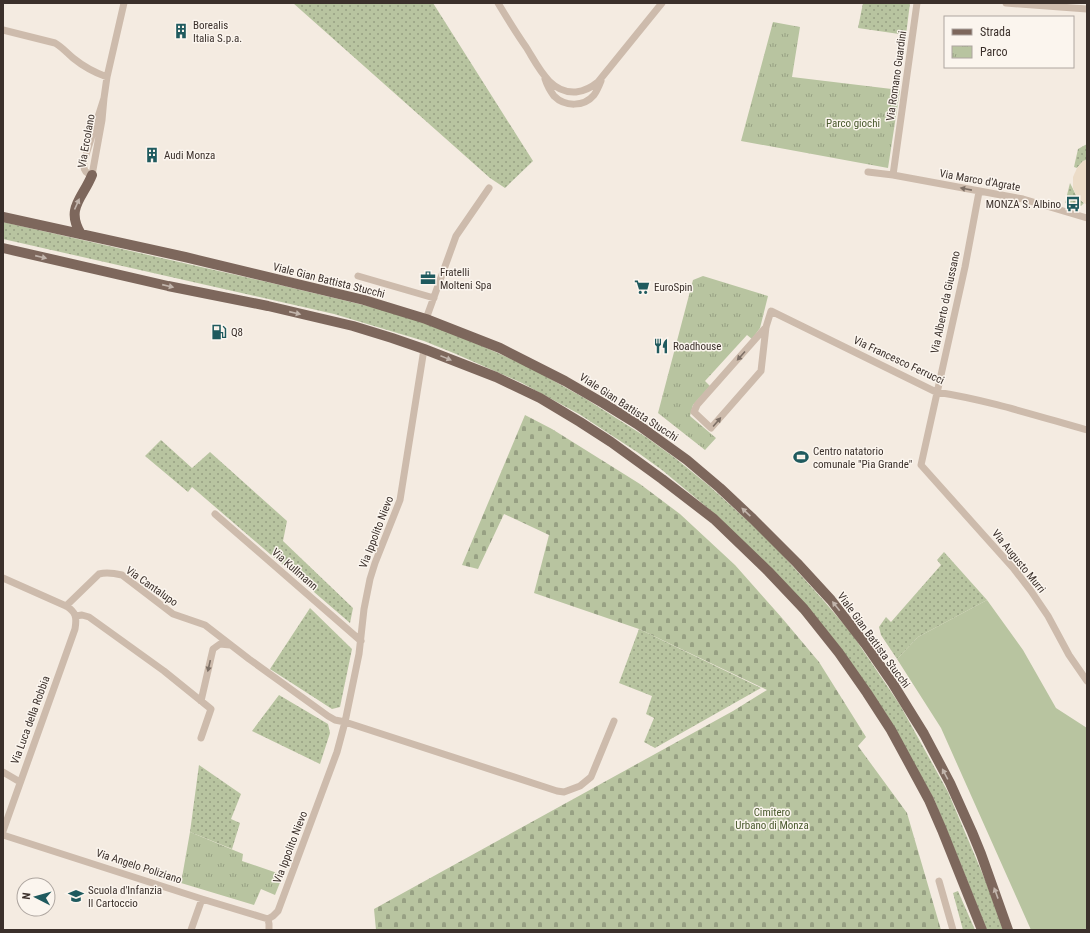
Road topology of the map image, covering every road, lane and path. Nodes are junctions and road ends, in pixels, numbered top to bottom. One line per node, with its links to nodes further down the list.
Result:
1 (124, 3): 10 (street, Via Ercolano)
2 (498, 3): 8 (street)
3 (662, 3): 9 (street)
4 (917, 3): 14 (street, Via Romano Guardini)
5 (1006, 3): 6 (street)
6 (1087, 9)
7 (3, 30): 10 (street)
8 (542, 72): 9 (street); 9 (street)
9 (606, 72)
10 (107, 77): 11 (street, Via Ercolano)
11 (104, 98): 13 (street, Via Ercolano); 13 (street, Via Ercolano)
12 (868, 172): 14 (street, Via Marco d'Agrate)
13 (92, 175): 19 (main road, one-way to 13)
14 (893, 175): 16 (street, Via Marco d'Agrate, one-way to 14)
15 (489, 188): 22 (street)
16 (979, 192): 18 (street, Via Marco d'Agrate); 26 (street, Via Alberto da Giussano)
17 (3, 217): 19 (main road, Viale Gian Battista Stucchi)
18 (1087, 218)
19 (81, 234): 23 (main road, Viale Gian Battista Stucchi)
20 (3, 248): 25 (main road, one-way to 25)
21 (358, 276): 22 (street)
22 (434, 298): 23 (street)
23 (426, 319): 51 (main road, Viale Gian Battista Stucchi, one-way to 23)
24 (766, 327): 24 (street, Via Francesco Ferrucci, one-way to 24); 26 (street, Via Francesco Ferrucci)
25 (424, 349): 33 (street, Via Ippolito Nievo); 50 (main road, one-way to 50)
26 (936, 392): 27 (street, Via Francesco Ferrucci); 28 (street, Via Alberto da Giussano)
27 (1087, 430)
28 (921, 464): 35 (street, Via Augusto Murri)
29 (215, 514): 33 (street, Via Kullmann)
30 (3, 578): 31 (street)
31 (66, 606): 32 (street); 34 (street, Via Cantalupo)
32 (76, 616): 36 (street); 41 (street, Via Luca della Robbia)
33 (361, 641): 37 (street, Via Ippolito Nievo)
34 (231, 645): 36 (street, one-way to 36); 37 (street, Via Cantalupo)
35 (1087, 681)
36 (201, 701): 39 (street)
37 (345, 722): 38 (street); 46 (street, Via Ippolito Nievo)
38 (614, 722)
39 (201, 738)
40 (3, 772): 41 (street)
41 (20, 782): 42 (street, Via Luca della Robbia)
42 (3, 831)
43 (3, 835): 45 (street, Via Angelo Poliziano)
44 (939, 881): 49 (street)
45 (202, 899): 46 (street, Via Angelo Poliziano); 47 (street)
46 (268, 919): 48 (street)
47 (192, 930)
48 (269, 930)
49 (953, 930)
50 (982, 930)
51 (1008, 930)

